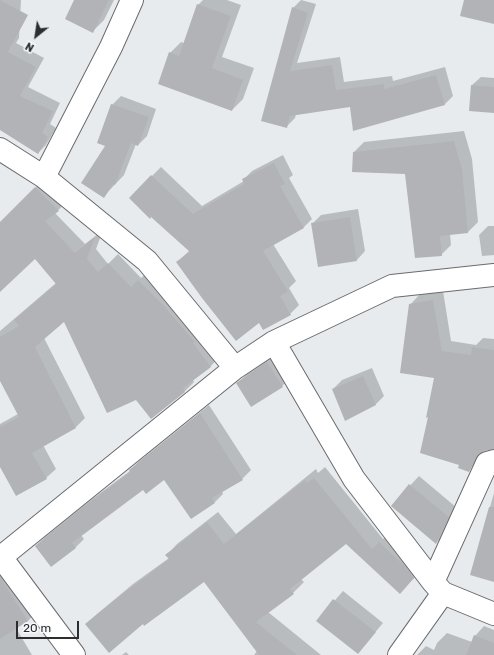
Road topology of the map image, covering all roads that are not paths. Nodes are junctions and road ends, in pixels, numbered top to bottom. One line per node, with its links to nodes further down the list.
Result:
1 (132, 0): 3 (street)
2 (0, 149): 3 (street)
3 (44, 177): 6 (street)
4 (494, 275): 5 (street)
5 (274, 342): 6 (street); 9 (street)
6 (235, 368): 8 (street)
7 (494, 461): 9 (street)
8 (1, 557): 11 (street)
9 (438, 587): 10 (street); 12 (street)
10 (494, 614)
11 (74, 655)
12 (399, 655)

